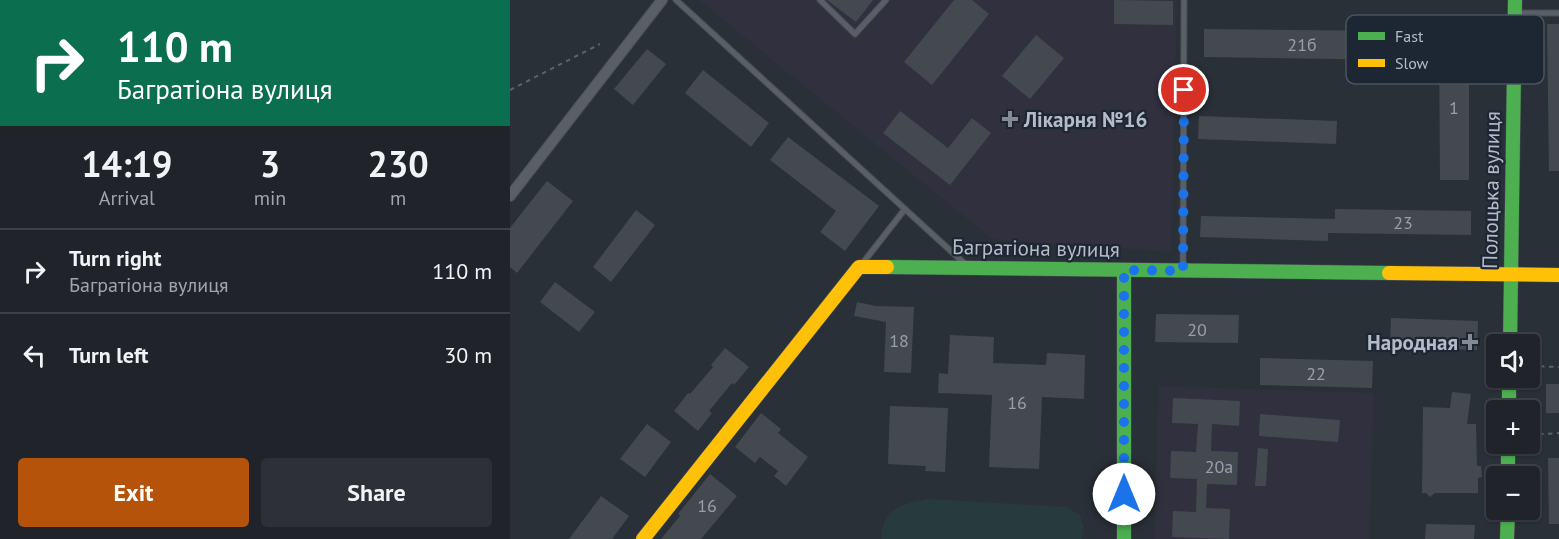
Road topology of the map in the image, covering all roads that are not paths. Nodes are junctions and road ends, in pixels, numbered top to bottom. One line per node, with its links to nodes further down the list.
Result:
1 (662, 0): 9 (street)
2 (676, 0): 10 (lane)
3 (820, 0): 4 (lane)
4 (886, 0)
5 (1184, 0): 14 (lane)
6 (1515, 6): 7 (lane)
7 (1559, 13)
8 (1514, 84): 15 (street, Полоцька вулиця)
9 (510, 196)
10 (905, 209): 11 (lane); 12 (lane)
11 (859, 267): 12 (street, Багратіона вулиця); 19 (street)
12 (970, 268): 13 (street, Багратіона вулиця)
13 (1124, 270): 14 (street, Багратіона вулиця); 20 (street)
14 (1183, 271): 15 (street, Багратіона вулиця)
15 (1511, 274): 16 (street, Багратіона вулиця); 17 (street, Полоцька вулиця)
16 (1559, 275)
17 (1510, 334)
18 (1508, 520): 21 (street)
19 (643, 539)
20 (1124, 539)
21 (1507, 539)

